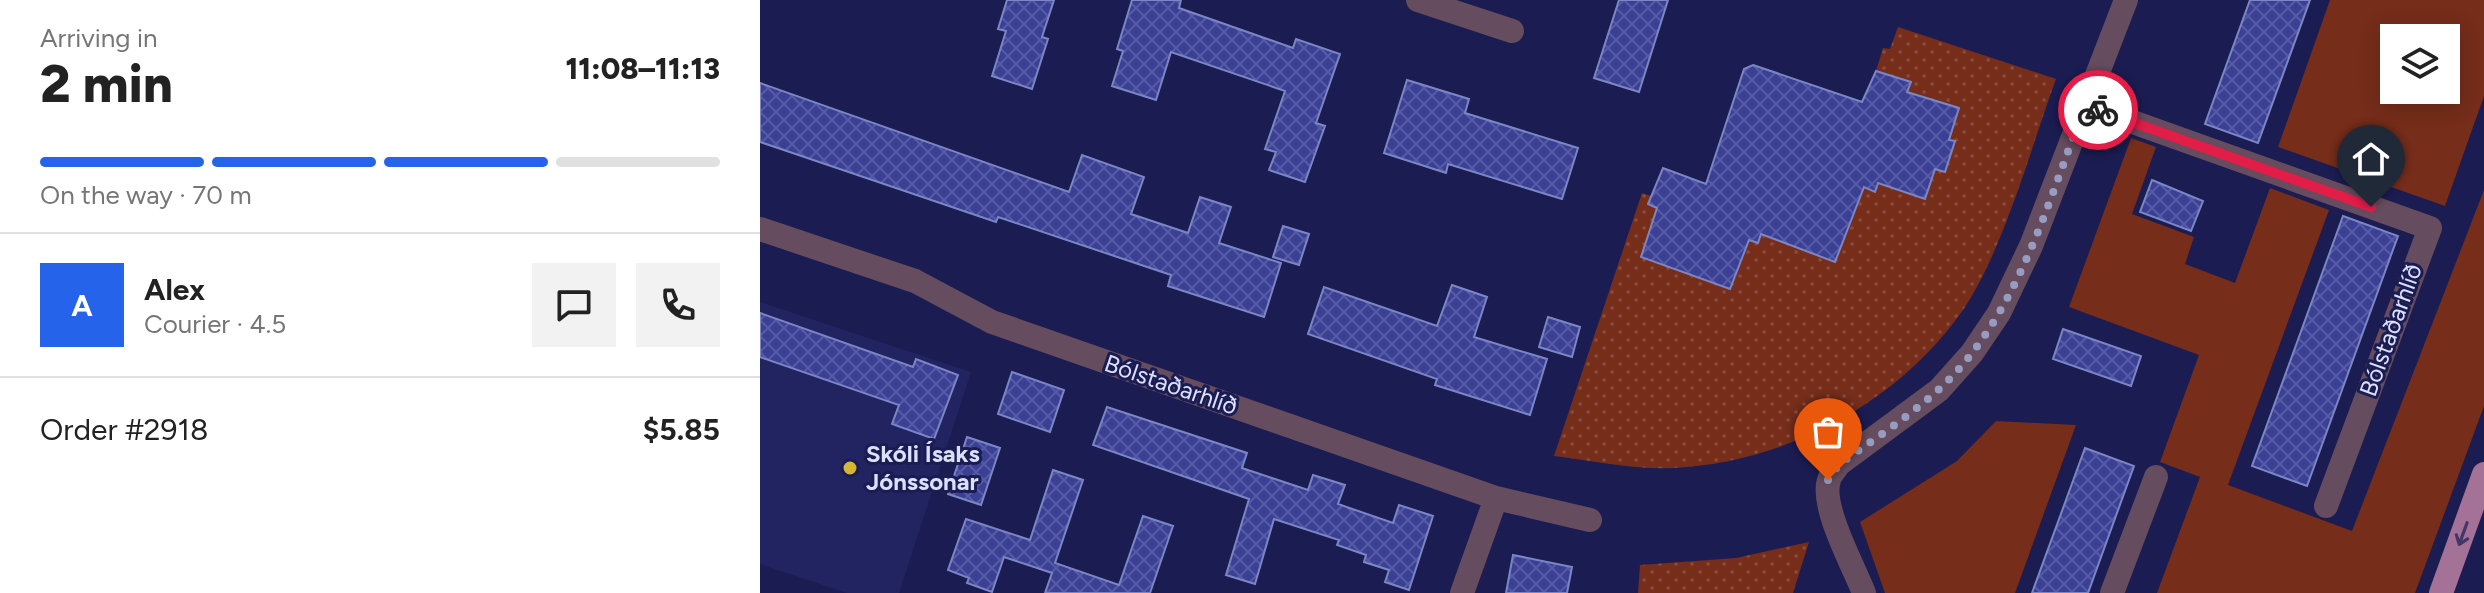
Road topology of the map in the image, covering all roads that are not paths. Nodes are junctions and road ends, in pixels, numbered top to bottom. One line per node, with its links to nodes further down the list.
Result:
1 (1418, 0): 3 (street)
2 (2126, 0): 4 (street)
3 (1512, 31)
4 (2085, 105): 9 (street, Bólstaðarhlíð); 12 (street)
5 (760, 229): 8 (street, Bólstaðarhlíð)
6 (2484, 474): 14 (main road, one-way to 14)
7 (2156, 477): 13 (street)
8 (1496, 498): 10 (street, Bólstaðarhlíð); 11 (street)
9 (2326, 506)
10 (1590, 520)
11 (1462, 593)
12 (1864, 593)
13 (2112, 593)
14 (2441, 593)

